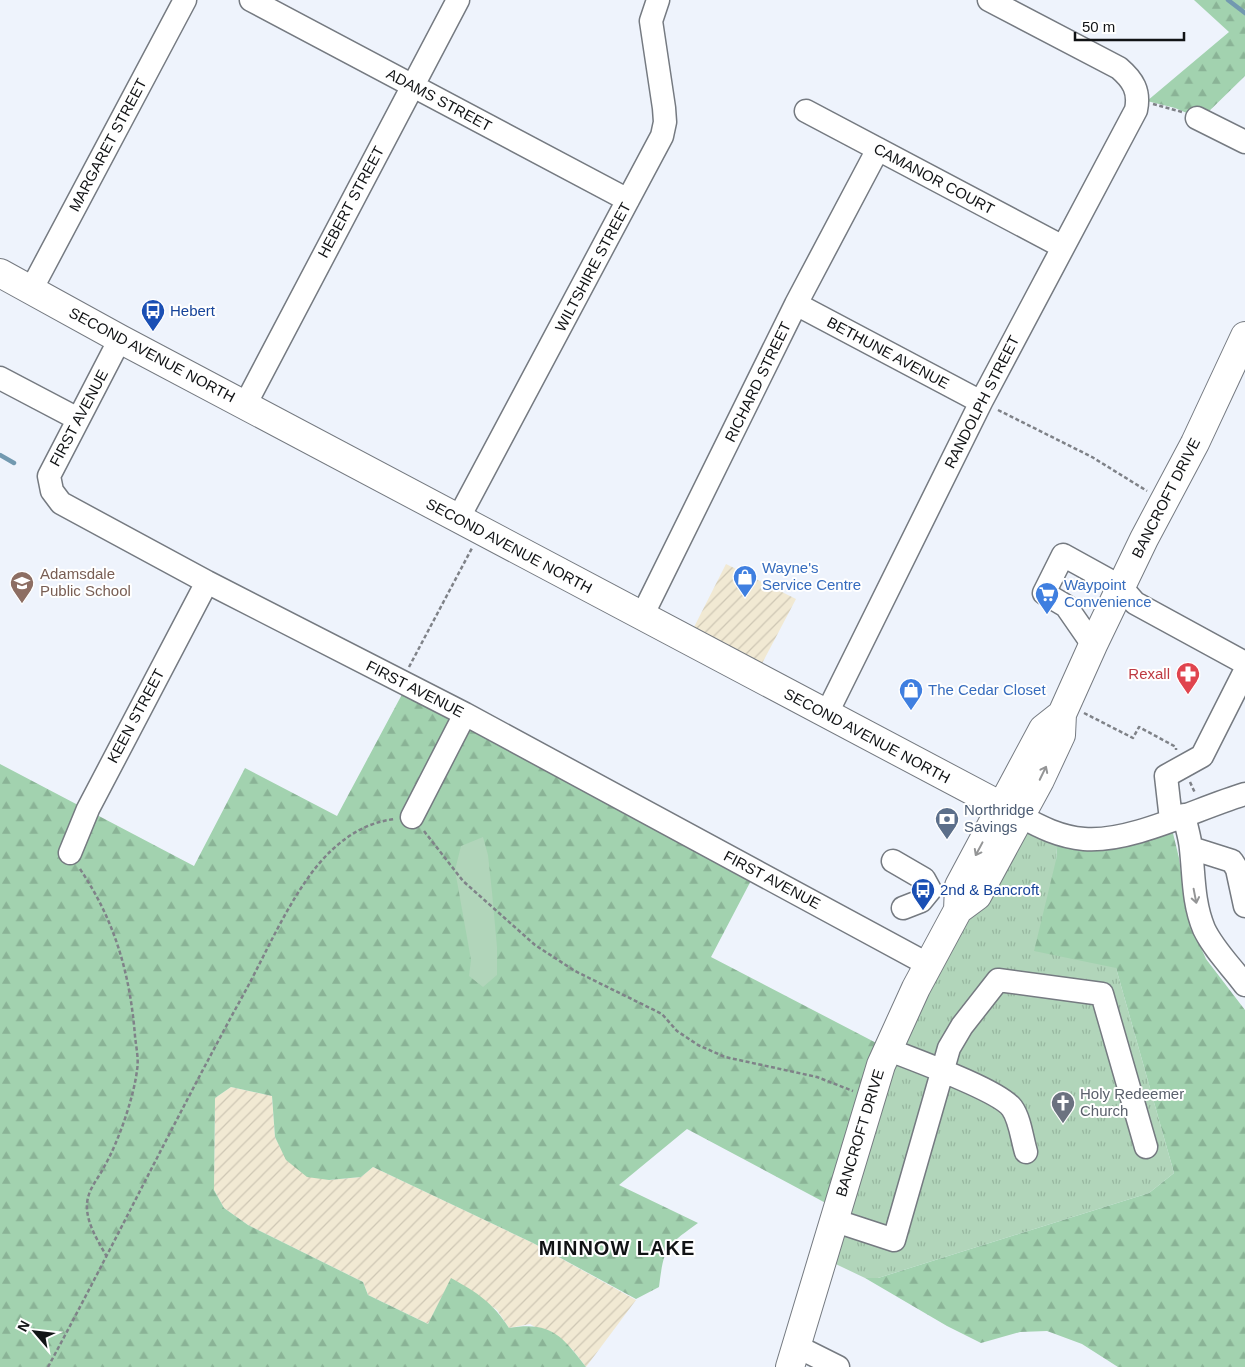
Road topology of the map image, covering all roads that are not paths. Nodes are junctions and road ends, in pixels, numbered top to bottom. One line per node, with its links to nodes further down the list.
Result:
1 (185, 0): 14 (street, MARGARET STREET)
2 (251, 0): 6 (street, ADAMS STREET)
3 (458, 0): 6 (street, HEBERT STREET)
4 (658, 0): 11 (street, WILTSHIRE STREET)
5 (989, 0): 12 (street, RANDOLPH STREET)
6 (412, 86): 11 (street, ADAMS STREET); 20 (street, HEBERT STREET)
7 (806, 111): 10 (street, CAMANOR COURT)
8 (1197, 118): 9 (street)
9 (1245, 142)
10 (878, 149): 12 (street, CAMANOR COURT); 15 (street, RICHARD STREET)
11 (628, 200): 22 (street, WILTSHIRE STREET)
12 (1063, 247): 19 (street, RANDOLPH STREET)
13 (0, 273): 14 (main road, SECOND AVENUE NORTH)
14 (31, 290): 17 (main road, SECOND AVENUE NORTH)
15 (796, 304): 19 (street, BETHUNE AVENUE); 25 (street, RICHARD STREET)
16 (1245, 336): 24 (main road, BANCROFT DRIVE)
17 (120, 339): 20 (main road, SECOND AVENUE NORTH); 21 (street, FIRST AVENUE)
18 (0, 378): 21 (street)
19 (980, 402): 30 (street, RANDOLPH STREET)
20 (245, 405): 22 (main road, SECOND AVENUE NORTH)
21 (78, 419): 23 (street, FIRST AVENUE)
22 (458, 519): 25 (main road, SECOND AVENUE NORTH)
23 (207, 582): 29 (street, FIRST AVENUE); 36 (street, KEEN STREET)
24 (1121, 587): 26 (main road, BANCROFT DRIVE); 26 (street); 27 (street)
25 (642, 616): 30 (main road, SECOND AVENUE NORTH)
26 (1093, 645): 32 (main road, BANCROFT DRIVE)
27 (1245, 663)
28 (1245, 671): 33 (street)
29 (465, 714): 34 (street); 40 (street, FIRST AVENUE)
30 (826, 714): 32 (main road, SECOND AVENUE NORTH)
31 (1245, 794): 33 (street)
32 (1011, 811): 33 (street); 40 (main road, BANCROFT DRIVE)
33 (1186, 814): 35 (street)
34 (412, 817)
35 (1191, 848): 38 (street); 41 (street, one-way to 41)
36 (70, 853)
37 (893, 862): 39 (street)
38 (1245, 906)
39 (903, 908)
40 (929, 965): 42 (main road, BANCROFT DRIVE)
41 (1245, 985)
42 (887, 1049): 43 (street); 46 (main road, BANCROFT DRIVE)
43 (942, 1071): 44 (street); 45 (street); 46 (street)
44 (1146, 1147)
45 (1026, 1152)
46 (833, 1220): 47 (main road, BANCROFT DRIVE)
47 (793, 1356): 48 (street)
48 (838, 1367)

